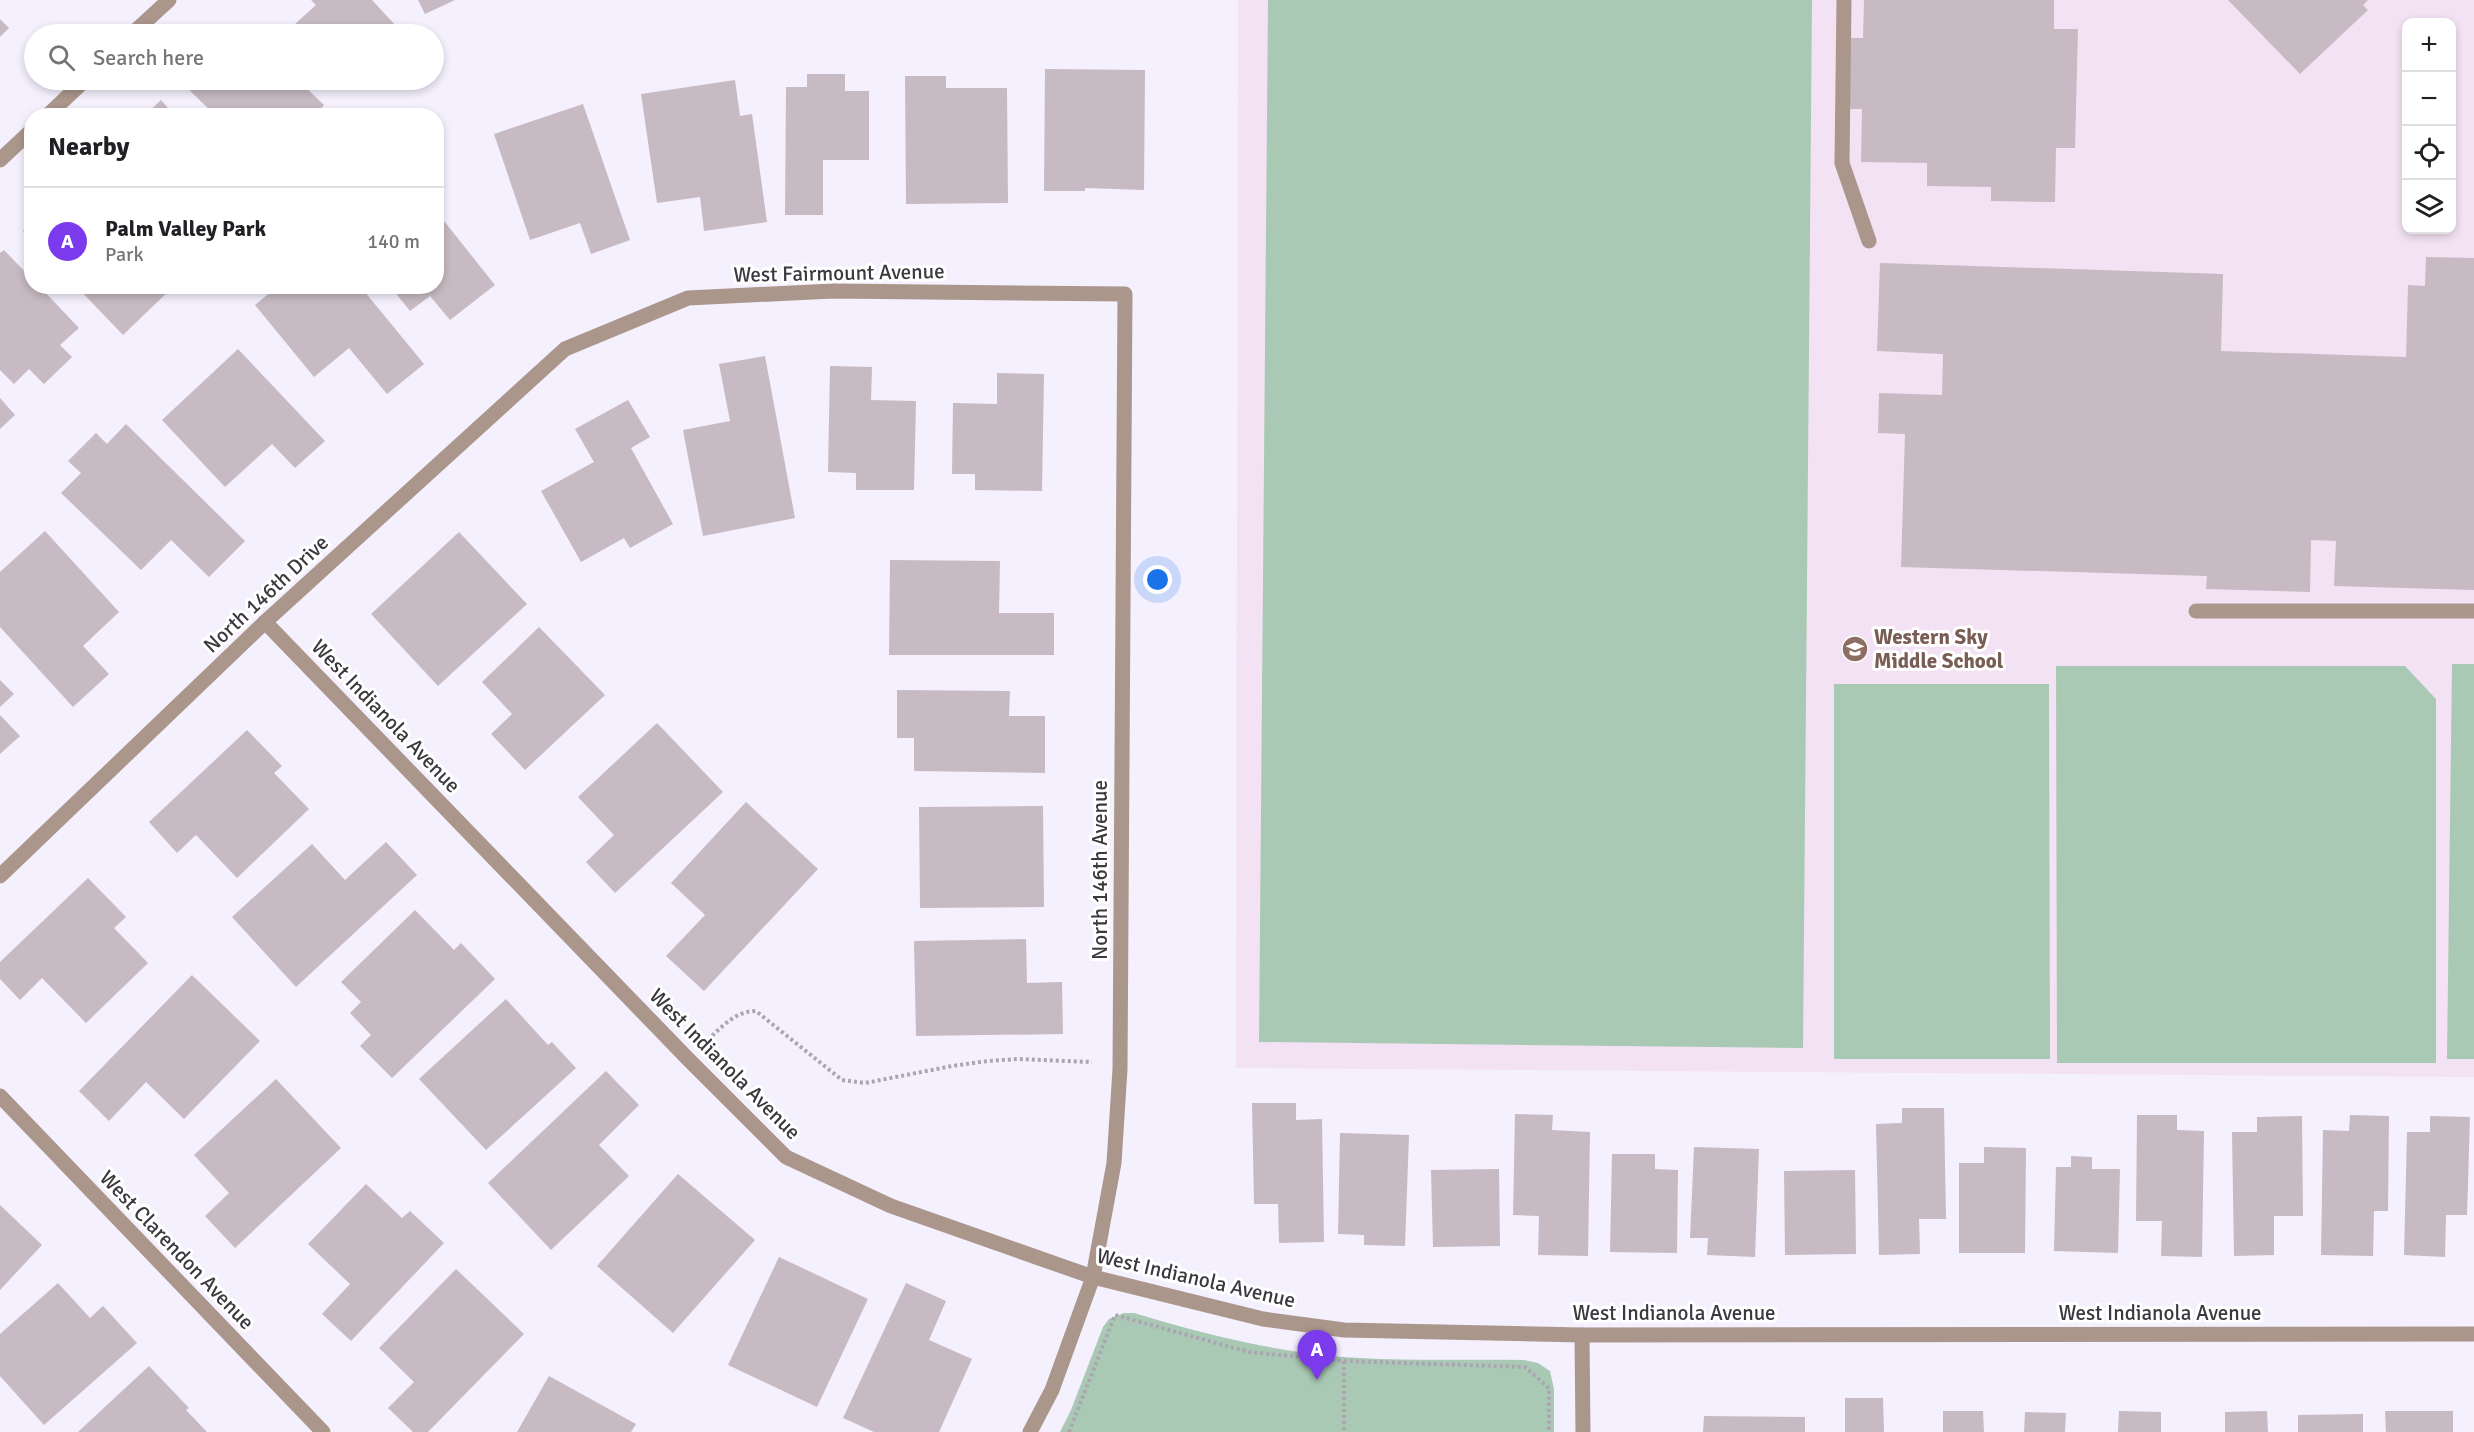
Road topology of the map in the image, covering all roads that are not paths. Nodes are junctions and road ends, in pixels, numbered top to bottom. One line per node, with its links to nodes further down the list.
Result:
1 (169, 0): 3 (street)
2 (1844, 0): 8 (street)
3 (143, 24)
4 (74, 90): 5 (street)
5 (55, 108)
6 (24, 138): 7 (street)
7 (0, 160)
8 (1869, 241)
9 (1125, 294): 10 (street, West Fairmount Avenue); 16 (street, North 146th Avenue)
10 (565, 349): 13 (street, North 146th Drive)
11 (2196, 611): 12 (street)
12 (2474, 611)
13 (265, 622): 14 (street, North 146th Drive); 16 (street, West Indianola Avenue)
14 (0, 876)
15 (0, 1096): 19 (street, West Clarendon Avenue)
16 (1093, 1277): 18 (street, West Indianola Avenue); 20 (street, North 146th Avenue)
17 (2474, 1334): 18 (street, West Indianola Avenue)
18 (1582, 1335): 21 (street)
19 (323, 1432)
20 (1030, 1432)
21 (1583, 1432)

